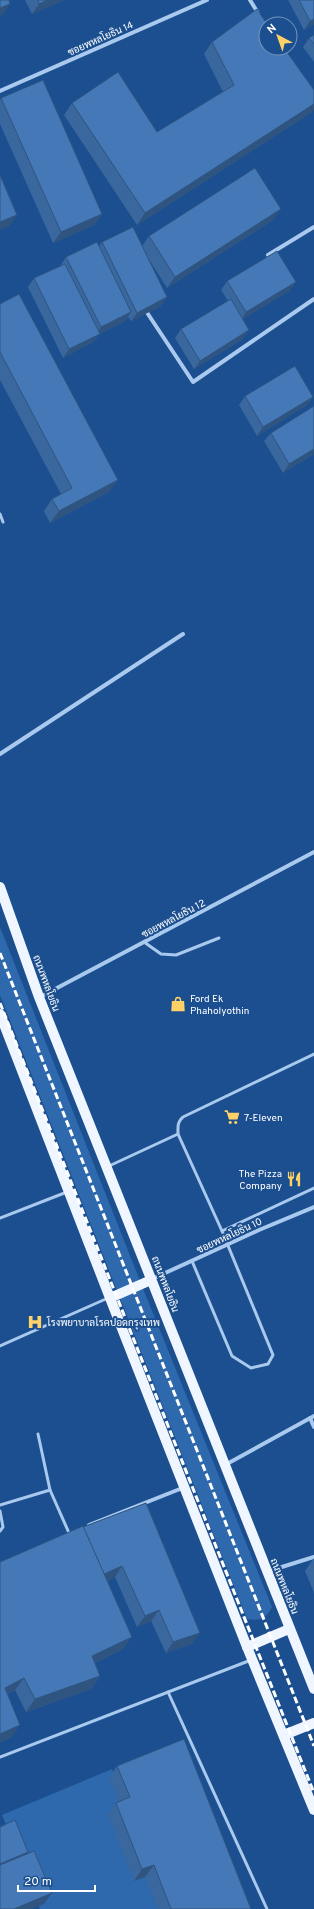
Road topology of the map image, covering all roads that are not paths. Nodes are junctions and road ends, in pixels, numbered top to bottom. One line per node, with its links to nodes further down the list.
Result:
1 (207, 0): 4 (street, ซอยพหลโยธิน 14)
2 (250, 0): 3 (street)
3 (260, 16)
4 (0, 91)
5 (314, 227): 6 (street)
6 (268, 255)
7 (314, 299): 8 (street)
8 (140, 303)
9 (0, 514): 10 (lane)
10 (3, 522)
11 (183, 634): 12 (street)
12 (0, 754)
13 (314, 852): 16 (street, ซอยพหลโยธิน 12)
14 (0, 887): 17 (main road, ถนนพหลโยธิน)
15 (219, 938): 16 (lane)
16 (144, 942): 17 (street, ซอยพหลโยธิน 12)
17 (39, 997): 21 (main road, ถนนพหลโยธิน)
18 (0, 1014): 23 (main road)
19 (314, 1054): 20 (lane)
20 (178, 1134): 21 (lane); 26 (lane)
21 (107, 1167): 29 (main road, ถนนพหลโยธิน)
22 (314, 1188): 26 (lane)
23 (69, 1191): 25 (lane); 30 (main road)
24 (314, 1207): 27 (street, ซอยพหลโยธิน 10)
25 (0, 1218)
26 (222, 1231): 27 (lane)
27 (228, 1244): 28 (street, ซอยพหลโยธิน 10); 28 (lane)
28 (192, 1261): 29 (street, ซอยพหลโยธิน 10)
29 (151, 1280): 30 (main road); 35 (main road, ถนนพหลโยธิน)
30 (110, 1298): 31 (lane); 36 (main road)
31 (0, 1346)
32 (312, 1417): 33 (street); 35 (street)
33 (314, 1427)
34 (38, 1434): 37 (lane)
35 (224, 1466): 46 (main road, ถนนพหลโยธิน)
36 (185, 1487): 40 (street); 48 (main road)
37 (50, 1490): 38 (lane); 43 (lane)
38 (0, 1505)
39 (0, 1511): 42 (lane)
40 (83, 1527)
41 (76, 1530): 43 (street)
42 (0, 1531)
43 (69, 1533): 44 (street)
44 (62, 1536)
45 (314, 1557): 46 (street)
46 (266, 1572): 47 (main road, ถนนพหลโยธิน)
47 (289, 1630): 48 (main road); 50 (main road, ถนนพหลโยธิน)
48 (247, 1646): 49 (main road)
49 (253, 1659): 51 (lane); 53 (main road)
50 (314, 1689)
51 (168, 1692): 54 (lane); 56 (lane)
52 (314, 1723): 53 (main road)
53 (284, 1735): 55 (main road)
54 (0, 1757)
55 (314, 1810)
56 (267, 1909)

